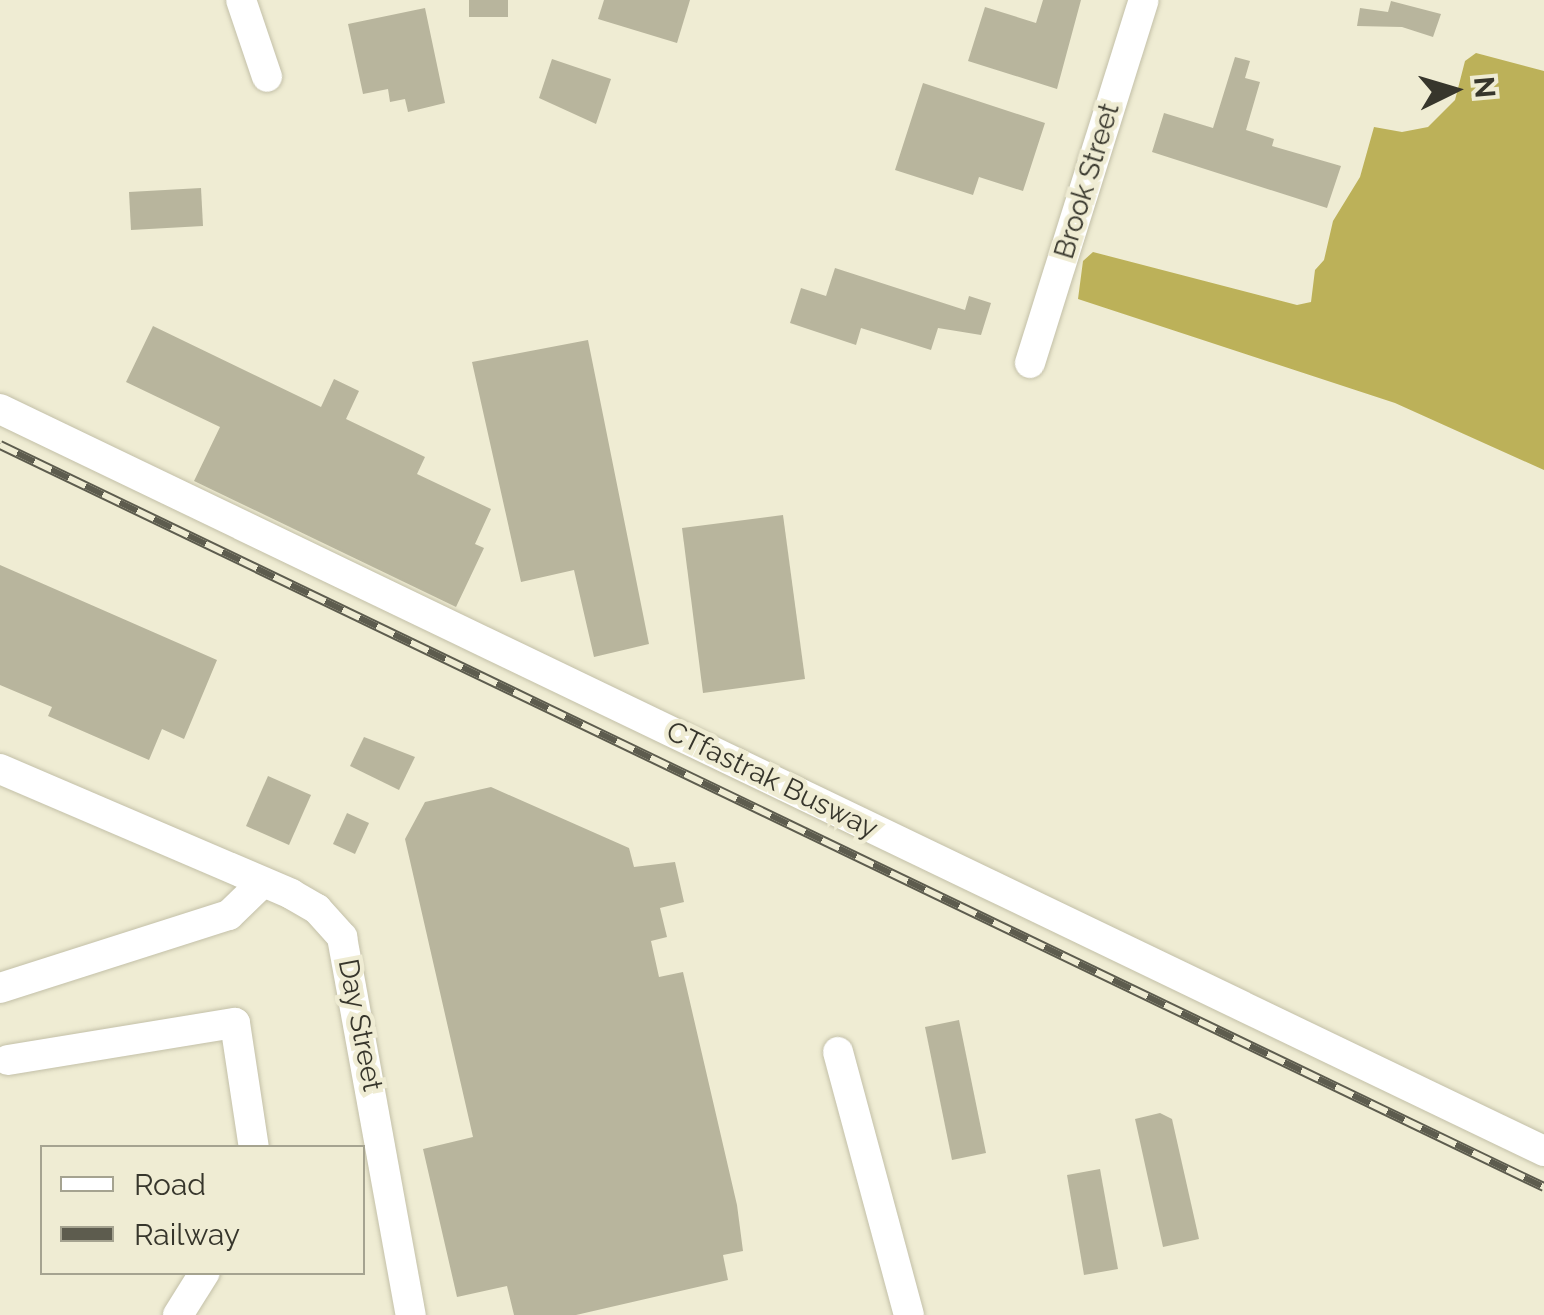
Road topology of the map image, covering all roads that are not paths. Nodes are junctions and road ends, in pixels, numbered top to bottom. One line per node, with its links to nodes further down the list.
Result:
1 (241, 0): 3 (street)
2 (1144, 0): 4 (street, Brook Street)
3 (267, 77)
4 (1030, 362)
5 (0, 408): 12 (street, CTfastrak Busway)
6 (0, 769): 7 (street, Day Street)
7 (263, 882): 8 (street); 13 (street, Day Street)
8 (0, 988)
9 (838, 1052): 17 (street)
10 (8, 1060): 11 (street)
11 (254, 1145)
12 (1544, 1152)
13 (374, 1169): 16 (street, Day Street)
14 (203, 1275): 15 (street)
15 (178, 1315)
16 (411, 1315)
17 (908, 1315)

